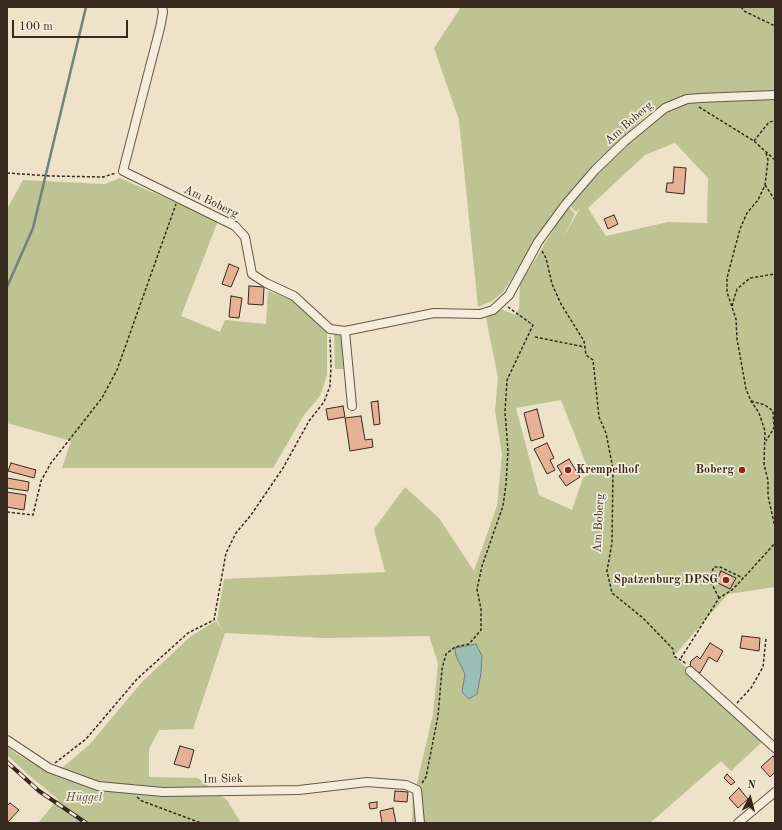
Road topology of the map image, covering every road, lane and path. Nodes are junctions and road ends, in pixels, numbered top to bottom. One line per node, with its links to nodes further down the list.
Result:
1 (162, 7): 10 (street)
2 (741, 7): 3 (path)
3 (775, 26)
4 (775, 95): 5 (street, Am Boberg)
5 (687, 99): 7 (path); 15 (street, Am Boberg)
6 (775, 121): 7 (path)
7 (754, 141): 8 (path)
8 (766, 153): 9 (path); 12 (path)
9 (775, 160)
10 (123, 171): 11 (path); 13 (street, Am Boberg)
11 (7, 173)
12 (765, 185): 14 (path); 18 (path)
13 (178, 199): 19 (street, Am Boberg); 26 (path)
14 (775, 200)
15 (538, 242): 17 (street, Am Boberg); 22 (path, Am Boberg)
16 (775, 274): 18 (path)
17 (502, 303): 20 (street, Am Boberg); 39 (path)
18 (732, 308): 23 (path)
19 (330, 329): 20 (street, Am Boberg); 37 (path)
20 (345, 331): 24 (street)
21 (535, 337): 22 (path)
22 (585, 347): 32 (path, Am Boberg)
23 (751, 401): 25 (path); 25 (path)
24 (352, 406)
25 (766, 441): 27 (path)
26 (7, 512)
27 (775, 527)
28 (775, 543): 29 (path)
29 (744, 578): 30 (path); 30 (path)
30 (720, 598): 32 (path)
31 (766, 638): 34 (path)
32 (680, 659): 33 (path, Am Boberg)
33 (690, 671): 34 (street)
34 (733, 708): 36 (street)
35 (7, 740): 37 (street, Im Siek)
36 (775, 748)
37 (49, 768): 38 (street, Im Siek)
38 (126, 789): 39 (street, Im Siek); 41 (path)
39 (417, 790): 42 (street)
40 (775, 792): 43 (street)
41 (201, 823)
42 (420, 823)
43 (738, 823)

